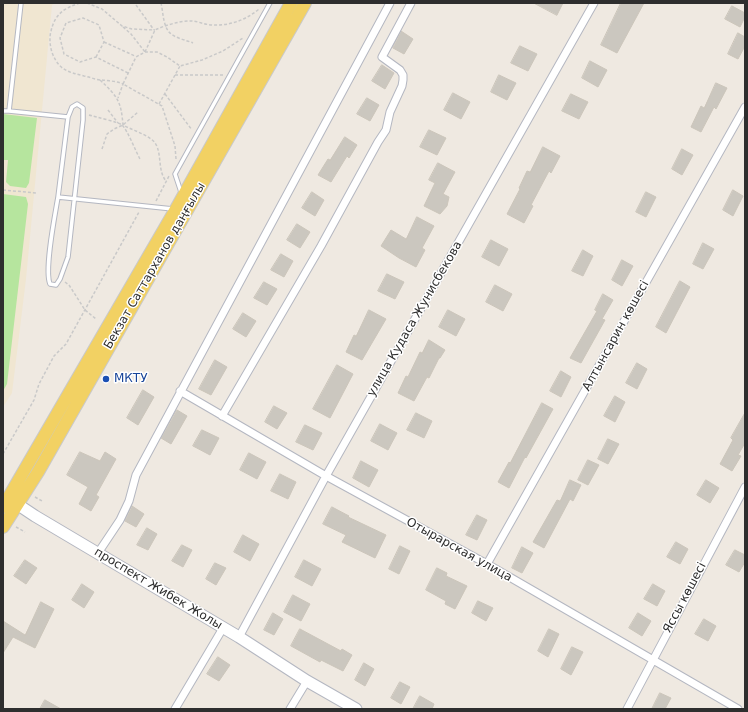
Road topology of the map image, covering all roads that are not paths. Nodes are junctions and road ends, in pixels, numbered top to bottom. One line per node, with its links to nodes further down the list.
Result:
1 (21, 3): 10 (lane)
2 (270, 3): 13 (lane)
3 (291, 3): 13 (main road, Бекзат Саттарханов даңғылы)
4 (305, 3): 20 (main road, Бекзат Саттарханов даңғылы)
5 (390, 3): 16 (street)
6 (411, 3): 17 (street)
7 (594, 3): 18 (street, улица Кудаса Жунисбекова)
8 (745, 107): 23 (street, Алтынсарин көшесі)
9 (3, 111): 10 (lane)
10 (10, 111): 11 (lane)
11 (68, 117): 12 (lane); 14 (lane)
12 (58, 196): 14 (lane); 14 (lane)
13 (183, 196): 15 (main road, Бекзат Саттарханов даңғылы)
14 (75, 199): 15 (lane)
15 (176, 209): 20 (main road, Бекзат Саттарханов даңғылы)
16 (180, 391): 17 (street, Отырарская улица); 22 (street)
17 (222, 416): 18 (street, Отырарская улица)
18 (326, 476): 23 (street, Отырарская улица); 25 (street, улица Кудаса Жунисбекова)
19 (745, 487): 26 (street, Яссы көшесі)
20 (8, 501): 21 (main road, Бекзат Саттарханов даңғылы); 22 (main road, проспект Жибек Жолы)
21 (3, 527)
22 (98, 553): 24 (main road, проспект Жибек Жолы)
23 (487, 564): 26 (street, Отырарская улица)
24 (223, 628): 25 (main road, проспект Жибек Жолы); 28 (street)
25 (239, 637): 27 (main road, проспект Жибек Жолы)
26 (652, 660): 31 (street, Яссы көшесі); 32 (street, Отырарская улица)
27 (307, 681): 29 (street); 30 (main road, проспект Жибек Жолы)
28 (175, 709)
29 (290, 709)
30 (356, 709)
31 (627, 709)
32 (738, 709)

